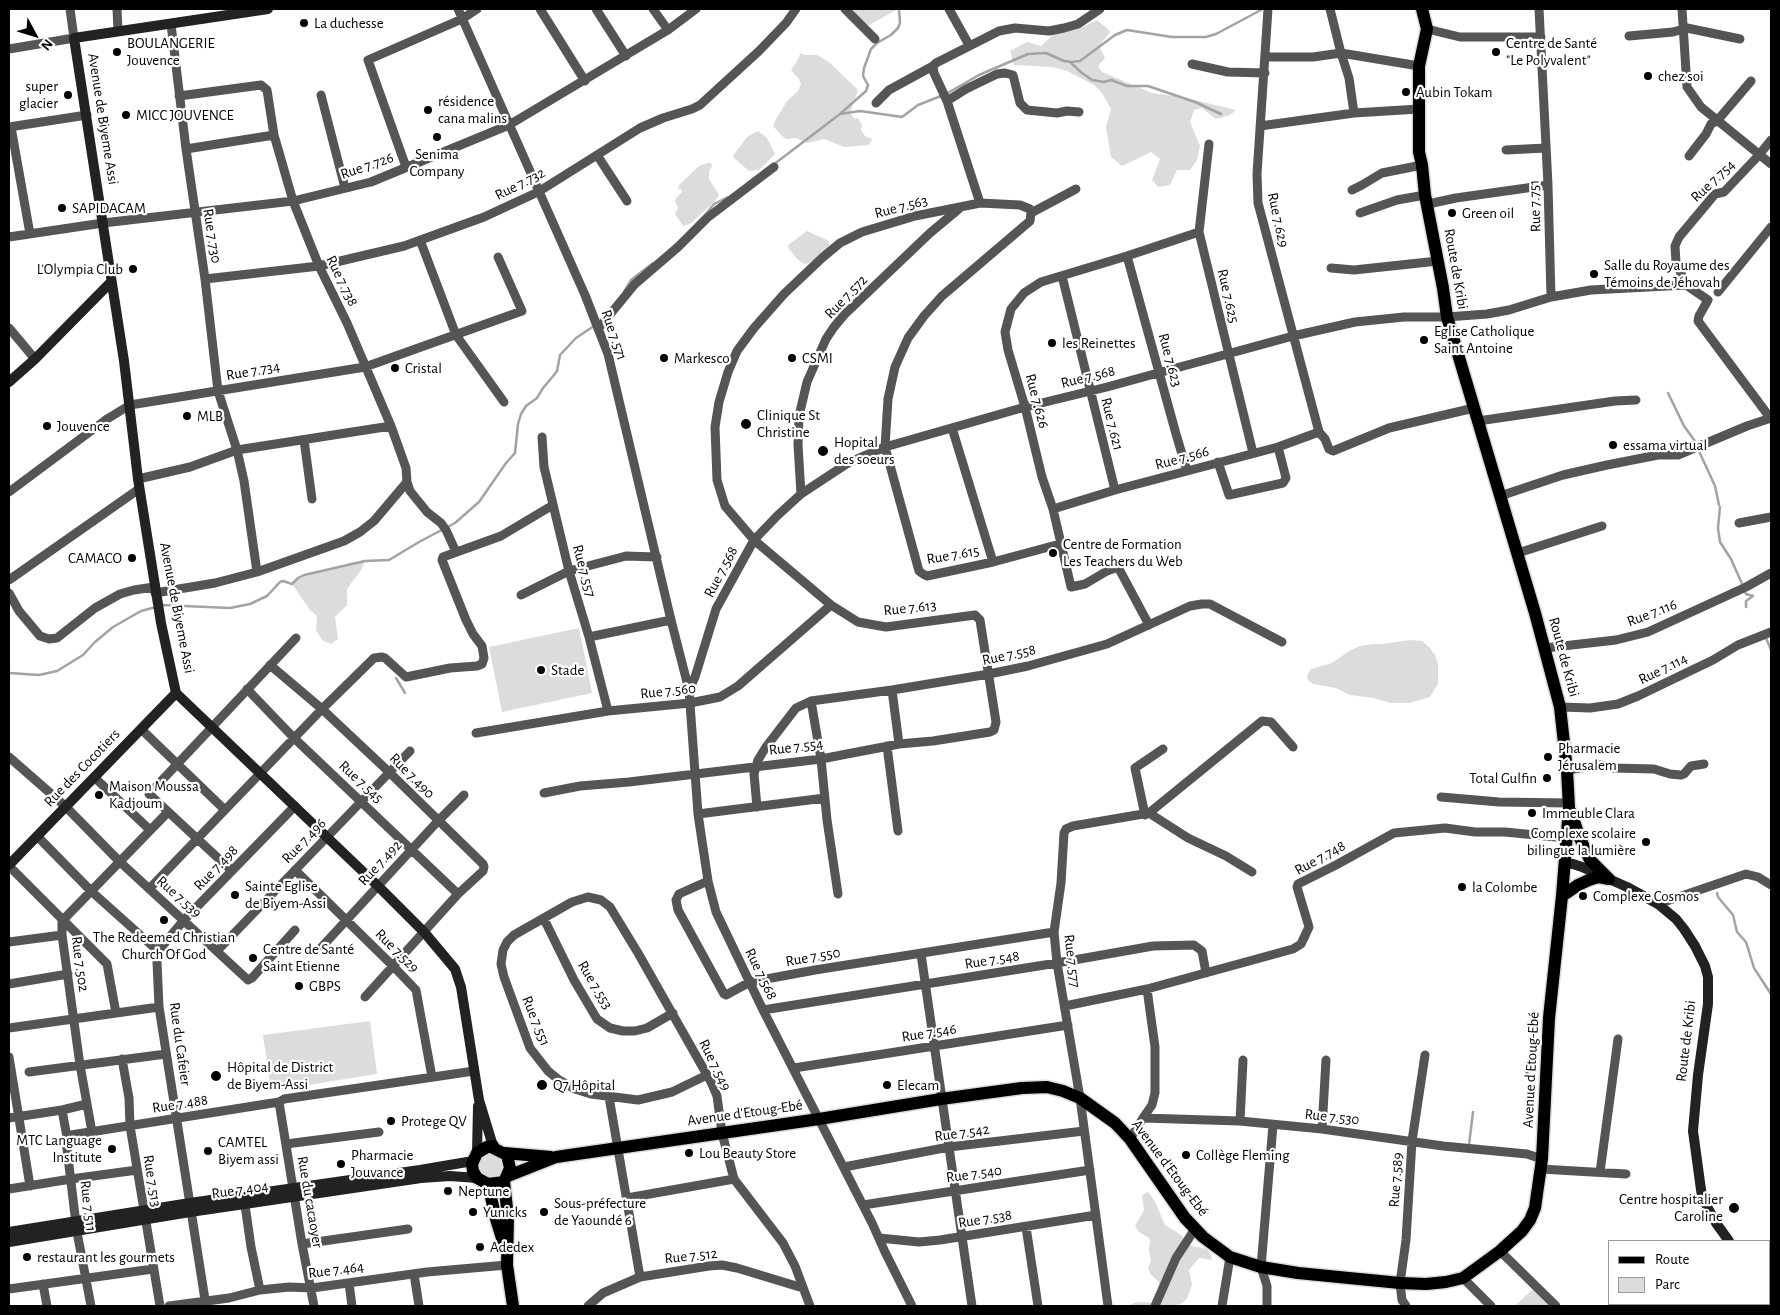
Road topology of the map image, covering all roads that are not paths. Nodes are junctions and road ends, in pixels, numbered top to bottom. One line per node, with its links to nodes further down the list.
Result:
1 (70, 9): 28 (street)
2 (117, 9): 25 (street)
3 (266, 9): 19 (main road)
4 (458, 9): 20 (street, Rue 7.571)
5 (477, 9): 20 (street)
6 (540, 9): 40 (street)
7 (596, 9): 34 (street)
8 (654, 9): 23 (street)
9 (696, 9): 23 (street, Rue 7.726)
10 (796, 9): 60 (street, Rue 7.732)
11 (845, 9): 29 (street)
12 (949, 9): 31 (street)
13 (1100, 9): 31 (street)
14 (1268, 9): 35 (street, Rue 7.629)
15 (1330, 9): 33 (street)
16 (1422, 9): 22 (main road, Route de Kribi)
17 (1539, 9): 27 (street, Rue 7.751)
18 (1682, 9): 24 (street)
19 (210, 14): 21 (main road)
20 (462, 18): 51 (street, Rue 7.571); 65 (street)
21 (171, 24): 25 (main road); 43 (street, Rue 7.730)
22 (1427, 29): 27 (street); 38 (main road, Route de Kribi)
23 (668, 30): 34 (street, Rue 7.726)
24 (1683, 30): 26 (street); 30 (street); 50 (street)
25 (118, 31): 28 (main road)
26 (1629, 36)
27 (1541, 37): 57 (street, Rue 7.751)
28 (74, 38): 32 (street); 49 (main road, Avenue de Biyeme Assi)
29 (875, 39)
30 (1740, 39)
31 (969, 45): 37 (street)
32 (9, 49)
33 (1341, 53): 35 (street); 38 (street); 48 (street)
34 (626, 56): 40 (street, Rue 7.726)
35 (1266, 57): 39 (street, Rue 7.629)
36 (1192, 64): 39 (street)
37 (933, 66): 44 (street); 45 (street)
38 (1419, 66): 46 (main road, Route de Kribi)
39 (1264, 73): 52 (street, Rue 7.629)
40 (585, 81): 51 (street, Rue 7.726)
41 (1751, 81): 50 (street)
42 (322, 95): 68 (street)
43 (179, 96): 54 (street, Rue 7.738); 58 (street, Rue 7.730)
44 (945, 96): 47 (street); 75 (street)
45 (876, 103)
46 (1419, 109): 48 (street); 64 (main road, Route de Kribi)
47 (1079, 112)
48 (1354, 113): 52 (street)
49 (86, 115): 53 (street); 80 (main road, Avenue de Biyeme Assi)
50 (1717, 121): 61 (street); 62 (street)
51 (509, 124): 65 (street, Rue 7.726); 71 (street, Rue 7.571)
52 (1260, 126): 101 (street, Rue 7.629)
53 (10, 127): 83 (street)
54 (274, 136): 58 (street); 73 (street, Rue 7.738)
55 (1771, 140): 61 (street, Rue 7.754)
56 (1209, 144): 82 (street, Rue 7.625)
57 (1546, 148): 59 (street); 67 (street, Rue 7.751)
58 (186, 149): 77 (street, Rue 7.730)
59 (1506, 150)
60 (597, 155): 71 (street, Rue 7.732); 74 (street)
61 (1759, 155): 63 (street); 94 (street, Rue 7.754)
62 (1689, 156)
63 (1771, 164)
64 (1422, 165): 70 (street); 72 (main road, Route de Kribi)
65 (406, 167): 68 (street, Rue 7.726)
66 (774, 167): 99 (street)
67 (1548, 185): 72 (street); 96 (street, Rue 7.751)
68 (345, 188): 73 (street, Rue 7.726)
69 (1076, 189): 79 (street)
70 (1352, 190)
71 (538, 192): 85 (street, Rue 7.732); 99 (street, Rue 7.571)
72 (1426, 199): 78 (street); 88 (main road, Route de Kribi)
73 (293, 201): 77 (street, Rue 7.726); 89 (street, Rue 7.738)
74 (627, 201)
75 (980, 203): 76 (street, Rue 7.563); 79 (street, Rue 7.563)
76 (960, 208): 131 (street, Rue 7.572); 139 (street, Rue 7.563)
77 (195, 212): 80 (street, Rue 7.726); 92 (street, Rue 7.730)
78 (1360, 213)
79 (1032, 214): 121 (street)
80 (103, 223): 83 (street, Rue 7.726); 93 (main road, Avenue de Biyeme Assi)
81 (1771, 227): 95 (street)
82 (1199, 232): 86 (street, Rue 7.626); 102 (street, Rue 7.625)
83 (30, 234): 84 (street, Rue 7.726)
84 (9, 238)
85 (420, 240): 89 (street, Rue 7.732); 100 (street)
86 (1127, 256): 91 (street, Rue 7.626); 105 (street, Rue 7.623)
87 (498, 257): 100 (street, Rue 7.734)
88 (1438, 261): 90 (street); 97 (main road, Route de Kribi)
89 (319, 266): 92 (street, Rue 7.732); 104 (street, Rue 7.738)
90 (1331, 268)
91 (1062, 276): 108 (street, Rue 7.621); 112 (street, Rue 7.626)
92 (205, 279): 107 (street, Rue 7.730)
93 (111, 282): 103 (main road); 111 (main road, Avenue de Biyeme Assi)
94 (1686, 285): 96 (street); 114 (street)
95 (1718, 292)
96 (1551, 297): 97 (street)
97 (1447, 317): 101 (street, Rue 7.568); 113 (main road, Route de Kribi)
98 (9, 328): 103 (street)
99 (598, 329): 143 (street, Rue 7.571)
100 (456, 335): 104 (street, Rue 7.734); 110 (street)
101 (1293, 336): 102 (street, Rue 7.568); 118 (street, Rue 7.629)
102 (1228, 354): 105 (street, Rue 7.568); 124 (street, Rue 7.625)
103 (35, 359): 106 (main road)
104 (365, 367): 107 (street, Rue 7.734); 116 (street, Rue 7.738)
105 (1159, 373): 108 (street, Rue 7.568); 126 (street, Rue 7.623)
106 (9, 382)
107 (218, 391): 111 (street, Rue 7.734); 123 (street, Rue 7.730)
108 (1090, 391): 112 (street, Rue 7.568); 129 (street, Rue 7.621)
109 (1636, 400): 115 (street)
110 (504, 402)
111 (130, 405): 128 (main road, Avenue de Biyeme Assi); 130 (street, Rue 7.734)
112 (1025, 407): 117 (street, Rue 7.568); 135 (street, Rue 7.626)
113 (1474, 408): 115 (main road, Route de Kribi); 118 (street, Rue 7.629)
114 (1771, 418): 132 (street)
115 (1478, 421): 132 (main road, Route de Kribi)
116 (391, 426): 120 (street); 127 (street, Rue 7.738)
117 (952, 428): 121 (street, Rue 7.568); 144 (street)
118 (1319, 432): 122 (street, Rue 7.566)
119 (542, 437): 134 (street, Rue 7.557)
120 (304, 440): 123 (street); 133 (street)
121 (884, 447): 131 (street, Rue 7.568); 144 (street, Rue 7.615)
122 (1278, 447): 124 (street, Rue 7.566); 125 (street)
123 (237, 450): 128 (street); 146 (street, Rue 7.730)
124 (1253, 453): 125 (street, Rue 7.566)
125 (1218, 462): 126 (street, Rue 7.566)
126 (1187, 471): 129 (street, Rue 7.566)
127 (407, 482): 141 (street, Rue 7.738); 146 (street)
128 (139, 484): 148 (street); 149 (main road, Avenue de Biyeme Assi)
129 (1115, 490): 135 (street, Rue 7.566)
130 (9, 492)
131 (802, 494): 139 (street, Rue 7.568)
132 (1500, 496): 142 (main road, Route de Kribi)
133 (312, 499)
134 (554, 505): 141 (street); 145 (street, Rue 7.557)
135 (1052, 509): 140 (street, Rue 7.626)
136 (1771, 517): 137 (street)
137 (1739, 523)
138 (1602, 526): 142 (street)
139 (754, 540): 152 (street, Rue 7.613); 165 (street, Rue 7.568)
140 (1060, 544): 144 (street, Rue 7.615); 156 (street, Rue 7.626)
141 (456, 552): 171 (street)
142 (1518, 553): 161 (main road, Route de Kribi)
143 (657, 557): 145 (street); 155 (street, Rue 7.571)
144 (993, 562)
145 (569, 571): 151 (street); 158 (street, Rue 7.557)
146 (257, 572): 149 (street)
147 (1767, 576): 161 (street, Rue 7.116)
148 (9, 580)
149 (155, 590): 154 (street); 167 (main road, Avenue de Biyeme Assi)
150 (9, 594): 154 (street)
151 (522, 595)
152 (831, 605): 163 (street, Rue 7.613); 169 (street, Rue 7.560)
153 (9, 612): 154 (street)
154 (19, 612)
155 (671, 620): 158 (street); 165 (street, Rue 7.571)
156 (1149, 624): 160 (street, Rue 7.558); 163 (street, Rue 7.558)
157 (1771, 632): 170 (street, Rue 7.114)
158 (589, 637): 172 (street, Rue 7.557)
159 (296, 638): 162 (street)
160 (1282, 642)
161 (1545, 648): 170 (main road, Route de Kribi)
162 (270, 665): 164 (street); 171 (street, Rue 7.490)
163 (989, 674): 166 (street, Rue 7.558); 177 (street, Rue 7.554)
164 (247, 689): 173 (street); 176 (street, Rue 7.545)
165 (689, 690): 169 (street, Rue 7.568)
166 (892, 690): 168 (street, Rue 7.558); 177 (street)
167 (176, 693): 173 (main road, Avenue de Biyeme Assi); 174 (main road, Rue des Cocotiers)
168 (812, 701): 183 (street); 186 (street, Rue 7.558)
169 (690, 703): 172 (street, Rue 7.560); 190 (street, Rue 7.568)
170 (1560, 706): 187 (main road, Route de Kribi)
171 (322, 709): 176 (street); 188 (street, Rue 7.490)
172 (608, 710): 175 (street, Rue 7.560)
173 (211, 726): 184 (street); 189 (main road, Avenue de Biyeme Assi)
174 (141, 730): 184 (street); 191 (main road, Rue des Cocotiers)
175 (476, 733)
176 (294, 738): 189 (street); 196 (street, Rue 7.545)
177 (899, 744): 178 (street, Rue 7.554)
178 (887, 746): 183 (street, Rue 7.554); 207 (street)
179 (1293, 747): 204 (street)
180 (1163, 749): 204 (street)
181 (410, 751): 188 (street, Rue 7.496)
182 (9, 757): 197 (street, Rue 7.539)
183 (821, 759): 186 (street, Rue 7.554); 195 (street)
184 (177, 764): 201 (street); 202 (street)
185 (1704, 764): 187 (street)
186 (756, 766): 190 (street, Rue 7.554); 200 (street)
187 (1567, 770): 199 (main road, Route de Kribi)
188 (389, 772): 196 (street, Rue 7.496); 205 (street, Rue 7.490)
189 (261, 773): 198 (main road, Avenue de Biyeme Assi); 201 (street)
190 (694, 774): 192 (street, Rue 7.554); 203 (street, Rue 7.568)
191 (94, 777): 197 (main road, Rue des Cocotiers); 206 (street)
192 (544, 793)
193 (464, 795): 205 (street, Rue 7.492)
194 (1441, 797): 199 (street)
195 (825, 798): 200 (street); 226 (street)
196 (361, 801): 209 (street, Rue 7.496); 212 (street, Rue 7.545)
197 (65, 806): 208 (main road, Rue des Cocotiers); 213 (street, Rue 7.539)
198 (295, 806): 209 (main road, Avenue de Biyeme Assi); 217 (street, Rue 7.498)
199 (1569, 806): 210 (main road, Route de Kribi); 219 (main road)
200 (757, 807): 203 (street)
201 (225, 810): 211 (street)
202 (168, 812): 206 (street, Rue 7.502); 211 (street)
203 (698, 814): 220 (street, Rue 7.568)
204 (1147, 814): 218 (street); 235 (street, Rue 7.577)
205 (438, 821): 212 (street, Rue 7.492); 225 (street, Rue 7.490)
206 (150, 830): 213 (street, Rue 7.502)
207 (898, 831)
208 (37, 836): 215 (main road, Rue des Cocotiers); 224 (street)
209 (327, 837): 216 (street, Rue 7.496); 222 (main road, Avenue de Biyeme Assi)
210 (1566, 838): 214 (main road, Route de Kribi); 244 (street, Rue 7.748)
211 (197, 839): 217 (street); 223 (street)
212 (412, 849): 222 (street, Rue 7.492); 225 (street, Rue 7.545)
213 (120, 862): 223 (street, Rue 7.539); 224 (street, Rue 7.502)
214 (1564, 863): 219 (main road, Route de Kribi); 227 (main road, Avenue d'Etoug-Ebé)
215 (9, 866): 230 (street)
216 (295, 870): 232 (street, Rue 7.529); 238 (street, Rue 7.496)
217 (232, 871): 231 (street, Rue 7.498)
218 (1252, 872)
219 (1608, 879): 227 (main road); 228 (main road, Route de Kribi)
220 (708, 881): 246 (street, Rue 7.568); 246 (street, Rue 7.550)
221 (1771, 885): 228 (street)
222 (378, 886): 232 (street, Rue 7.492); 234 (main road, Avenue de Biyeme Assi)
223 (149, 888): 231 (street, Rue 7.539)
224 (91, 891): 230 (street, Rue 7.502); 239 (street)
225 (458, 894): 234 (street, Rue 7.490)
226 (838, 894)
227 (1562, 896): 302 (main road, Avenue d'Etoug-Ebé)
228 (1658, 904): 330 (main road, Route de Kribi)
229 (544, 919): 255 (street, Rue 7.553); 255 (street, Rue 7.549); 273 (street, Rue 7.551)
230 (62, 920): 236 (street, Rue 7.502); 254 (street)
231 (184, 920): 238 (street, Rue 7.539); 239 (street, Rue 7.498)
232 (346, 920): 240 (street, Rue 7.492); 243 (street, Rue 7.529)
233 (295, 930): 238 (street, Rue 7.539)
234 (424, 932): 243 (street, Rue 7.490); 269 (main road, Avenue de Biyeme Assi)
235 (1054, 932): 241 (street, Rue 7.550); 242 (street, Rue 7.577)
236 (62, 936): 237 (street); 245 (street, Rue 7.502)
237 (9, 942)
238 (218, 950)
239 (158, 951): 252 (street, Rue du Cafeier)
240 (318, 951)
241 (921, 954): 246 (street, Rue 7.550); 248 (street)
242 (1057, 963): 244 (street, Rue 7.548); 248 (street, Rue 7.548); 251 (street, Rue 7.577)
243 (393, 966): 250 (street, Rue 7.490); 272 (street, Rue 7.529)
244 (1206, 973): 249 (street, Rue 7.748)
245 (68, 974): 247 (street); 256 (street, Rue 7.502)
246 (750, 982): 253 (street, Rue 7.568)
247 (9, 984)
248 (925, 984): 253 (street, Rue 7.548); 260 (street)
249 (1147, 989): 251 (street, Rue 7.748); 283 (street)
250 (365, 996)
251 (1065, 1006): 257 (street, Rue 7.577)
252 (159, 1007): 254 (street); 261 (street, Rue du Cafeier)
253 (763, 1010): 268 (street, Rue 7.568)
254 (116, 1013): 256 (street)
255 (673, 1013): 271 (street, Rue 7.549)
256 (75, 1019): 258 (street); 267 (street, Rue 7.502)
257 (1068, 1025): 260 (street, Rue 7.546); 274 (street, Rue 7.577)
258 (9, 1028)
259 (1618, 1039): 306 (street)
260 (934, 1046): 268 (street, Rue 7.546); 275 (street)
261 (166, 1054): 264 (street); 282 (street, Rue du Cafeier)
262 (1425, 1054): 295 (street, Rue 7.589)
263 (9, 1057): 280 (street)
264 (122, 1059): 267 (street); 287 (street, Rue 7.513)
265 (1243, 1060): 285 (street)
266 (1326, 1060): 288 (street)
267 (80, 1065): 270 (street); 278 (street, Rue 7.502)
268 (794, 1068): 284 (street, Rue 7.568)
269 (474, 1071): 272 (street, Rue 7.488); 276 (main road, Avenue de Biyeme Assi)
270 (29, 1072)
271 (707, 1075): 273 (street, Rue 7.551); 292 (street, Rue 7.549)
272 (432, 1077): 277 (street, Rue 7.488)
273 (609, 1097): 298 (street)
274 (1080, 1098): 275 (main road, Avenue d'Etoug-Ebé); 289 (street, Rue 7.577); 294 (main road, Avenue d'Etoug-Ebé)
275 (941, 1099): 284 (main road, Avenue d'Etoug-Ebé); 297 (street)
276 (478, 1100): 299 (main road, Avenue de Biyeme Assi); 300 (main road, Avenue de Biyeme Assi)
277 (279, 1102): 282 (street, Rue 7.488); 296 (street, Rue du cacaoyer)
278 (87, 1104): 279 (street); 290 (street, Rue 7.502)
279 (62, 1110): 280 (street); 293 (street, Rue 7.511)
280 (19, 1117): 281 (street); 313 (street)
281 (9, 1118)
282 (177, 1118): 287 (street, Rue 7.488); 320 (street, Rue du Cafeier)
283 (1143, 1118): 285 (street, Rue 7.530); 294 (street)
284 (819, 1119): 292 (main road, Avenue d'Etoug-Ebé); 303 (street, Rue 7.568)
285 (1240, 1121): 286 (street, Rue 7.530)
286 (1273, 1125): 288 (street, Rue 7.530); 336 (street)
287 (130, 1126): 290 (street, Rue 7.488); 304 (street, Rue 7.513)
288 (1322, 1128): 295 (street, Rue 7.530)
289 (1084, 1131): 297 (street, Rue 7.542); 305 (street, Rue 7.577)
290 (92, 1132): 293 (street, Rue 7.488)
291 (380, 1132): 296 (street)
292 (722, 1133): 298 (main road, Avenue d'Etoug-Ebé); 311 (street, Rue 7.549)
293 (67, 1137): 308 (street, Rue 7.511)
294 (1130, 1139): 326 (main road, Avenue d'Etoug-Ebé)
295 (1412, 1141): 302 (street, Rue 7.530); 343 (street, Rue 7.589)
296 (286, 1144): 316 (street, Rue du cacaoyer)
297 (949, 1147): 303 (street, Rue 7.542); 315 (street)
298 (616, 1148): 301 (main road, Avenue d'Etoug-Ebé); 317 (street)
299 (498, 1150): 300 (main road); 301 (main road); 310 (main road)
300 (475, 1157): 309 (main road); 316 (main road, Rue 7.404)
301 (556, 1157): 310 (main road)
302 (1542, 1164): 306 (street, Rue 7.530); 333 (main road, Avenue d'Etoug-Ebé)
303 (844, 1167): 319 (street, Rue 7.568)
304 (137, 1170): 308 (street); 321 (street, Rue 7.513)
305 (1090, 1170): 315 (street, Rue 7.540); 322 (street, Rue 7.577)
306 (1600, 1172): 307 (street, Rue 7.530)
307 (1626, 1174)
308 (71, 1178): 313 (street); 323 (street, Rue 7.511)
309 (476, 1178): 312 (main road); 316 (main road, Rue 7.404)
310 (506, 1179): 312 (main road); 335 (main road)
311 (734, 1179): 317 (street); 346 (street, Rue 7.549)
312 (488, 1184): 335 (main road)
313 (30, 1186): 314 (street)
314 (9, 1190)
315 (956, 1190): 319 (street, Rue 7.540); 329 (street)
316 (294, 1193): 318 (main road, Rue 7.404); 320 (main road, Rue 7.404); 332 (street, Rue du cacaoyer)
317 (627, 1198): 340 (street)
318 (245, 1205): 320 (main road, Rue 7.404); 348 (street)
319 (863, 1205): 328 (street, Rue 7.568)
320 (190, 1208): 321 (main road, Rue 7.404); 349 (street, Rue du Cafeier)
321 (144, 1215): 323 (main road, Rue 7.404); 337 (street, Rue 7.513)
322 (1096, 1215): 324 (street, Rue 7.538); 363 (street, Rue 7.577)
323 (77, 1227): 327 (main road, Rue 7.404); 331 (main road, Rue 7.404); 339 (street, Rue 7.511)
324 (1026, 1227): 329 (street, Rue 7.538); 362 (street)
325 (408, 1229): 332 (street)
326 (1195, 1229): 334 (main road, Avenue d'Etoug-Ebé); 364 (street)
327 (9, 1232)
328 (879, 1238): 329 (street, Rue 7.538); 360 (street, Rue 7.568)
329 (962, 1238): 361 (street)
330 (1728, 1240)
331 (9, 1242)
332 (302, 1244): 345 (street, Rue du cacaoyer)
333 (1500, 1251): 341 (main road, Avenue d'Etoug-Ebé); 369 (street)
334 (1230, 1256): 336 (main road, Avenue d'Etoug-Ebé); 365 (street)
335 (507, 1259): 338 (street, Rue 7.464); 357 (main road)
336 (1261, 1267): 343 (main road, Avenue d'Etoug-Ebé); 366 (street)
337 (153, 1269): 339 (street); 352 (street, Rue 7.513)
338 (414, 1274): 342 (street, Rue 7.464); 356 (street)
339 (86, 1277): 344 (street); 351 (street, Rue 7.511)
340 (640, 1277): 346 (street, Rue 7.512); 358 (street, Rue 7.512)
341 (1463, 1278): 343 (main road, Avenue d'Etoug-Ebé); 368 (street)
342 (350, 1283): 345 (street, Rue 7.464); 355 (street)
343 (1400, 1283): 367 (street, Rue 7.589)
344 (44, 1284): 347 (street); 350 (street)
345 (312, 1288): 348 (street, Rue 7.464); 354 (street, Rue du cacaoyer)
346 (803, 1288): 359 (street, Rue 7.549)
347 (9, 1289)
348 (260, 1290): 349 (street, Rue 7.464)
349 (205, 1303): 353 (street, Rue 7.464)
350 (47, 1306)
351 (91, 1306)
352 (160, 1306)
353 (169, 1306)
354 (314, 1306)
355 (352, 1306)
356 (419, 1306)
357 (512, 1306)
358 (588, 1306)
359 (810, 1306)
360 (912, 1306)
361 (972, 1306)
362 (1038, 1306)
363 (1108, 1306)
364 (1155, 1306)
365 (1222, 1306)
366 (1267, 1306)
367 (1406, 1306)
368 (1491, 1306)
369 (1556, 1306)

